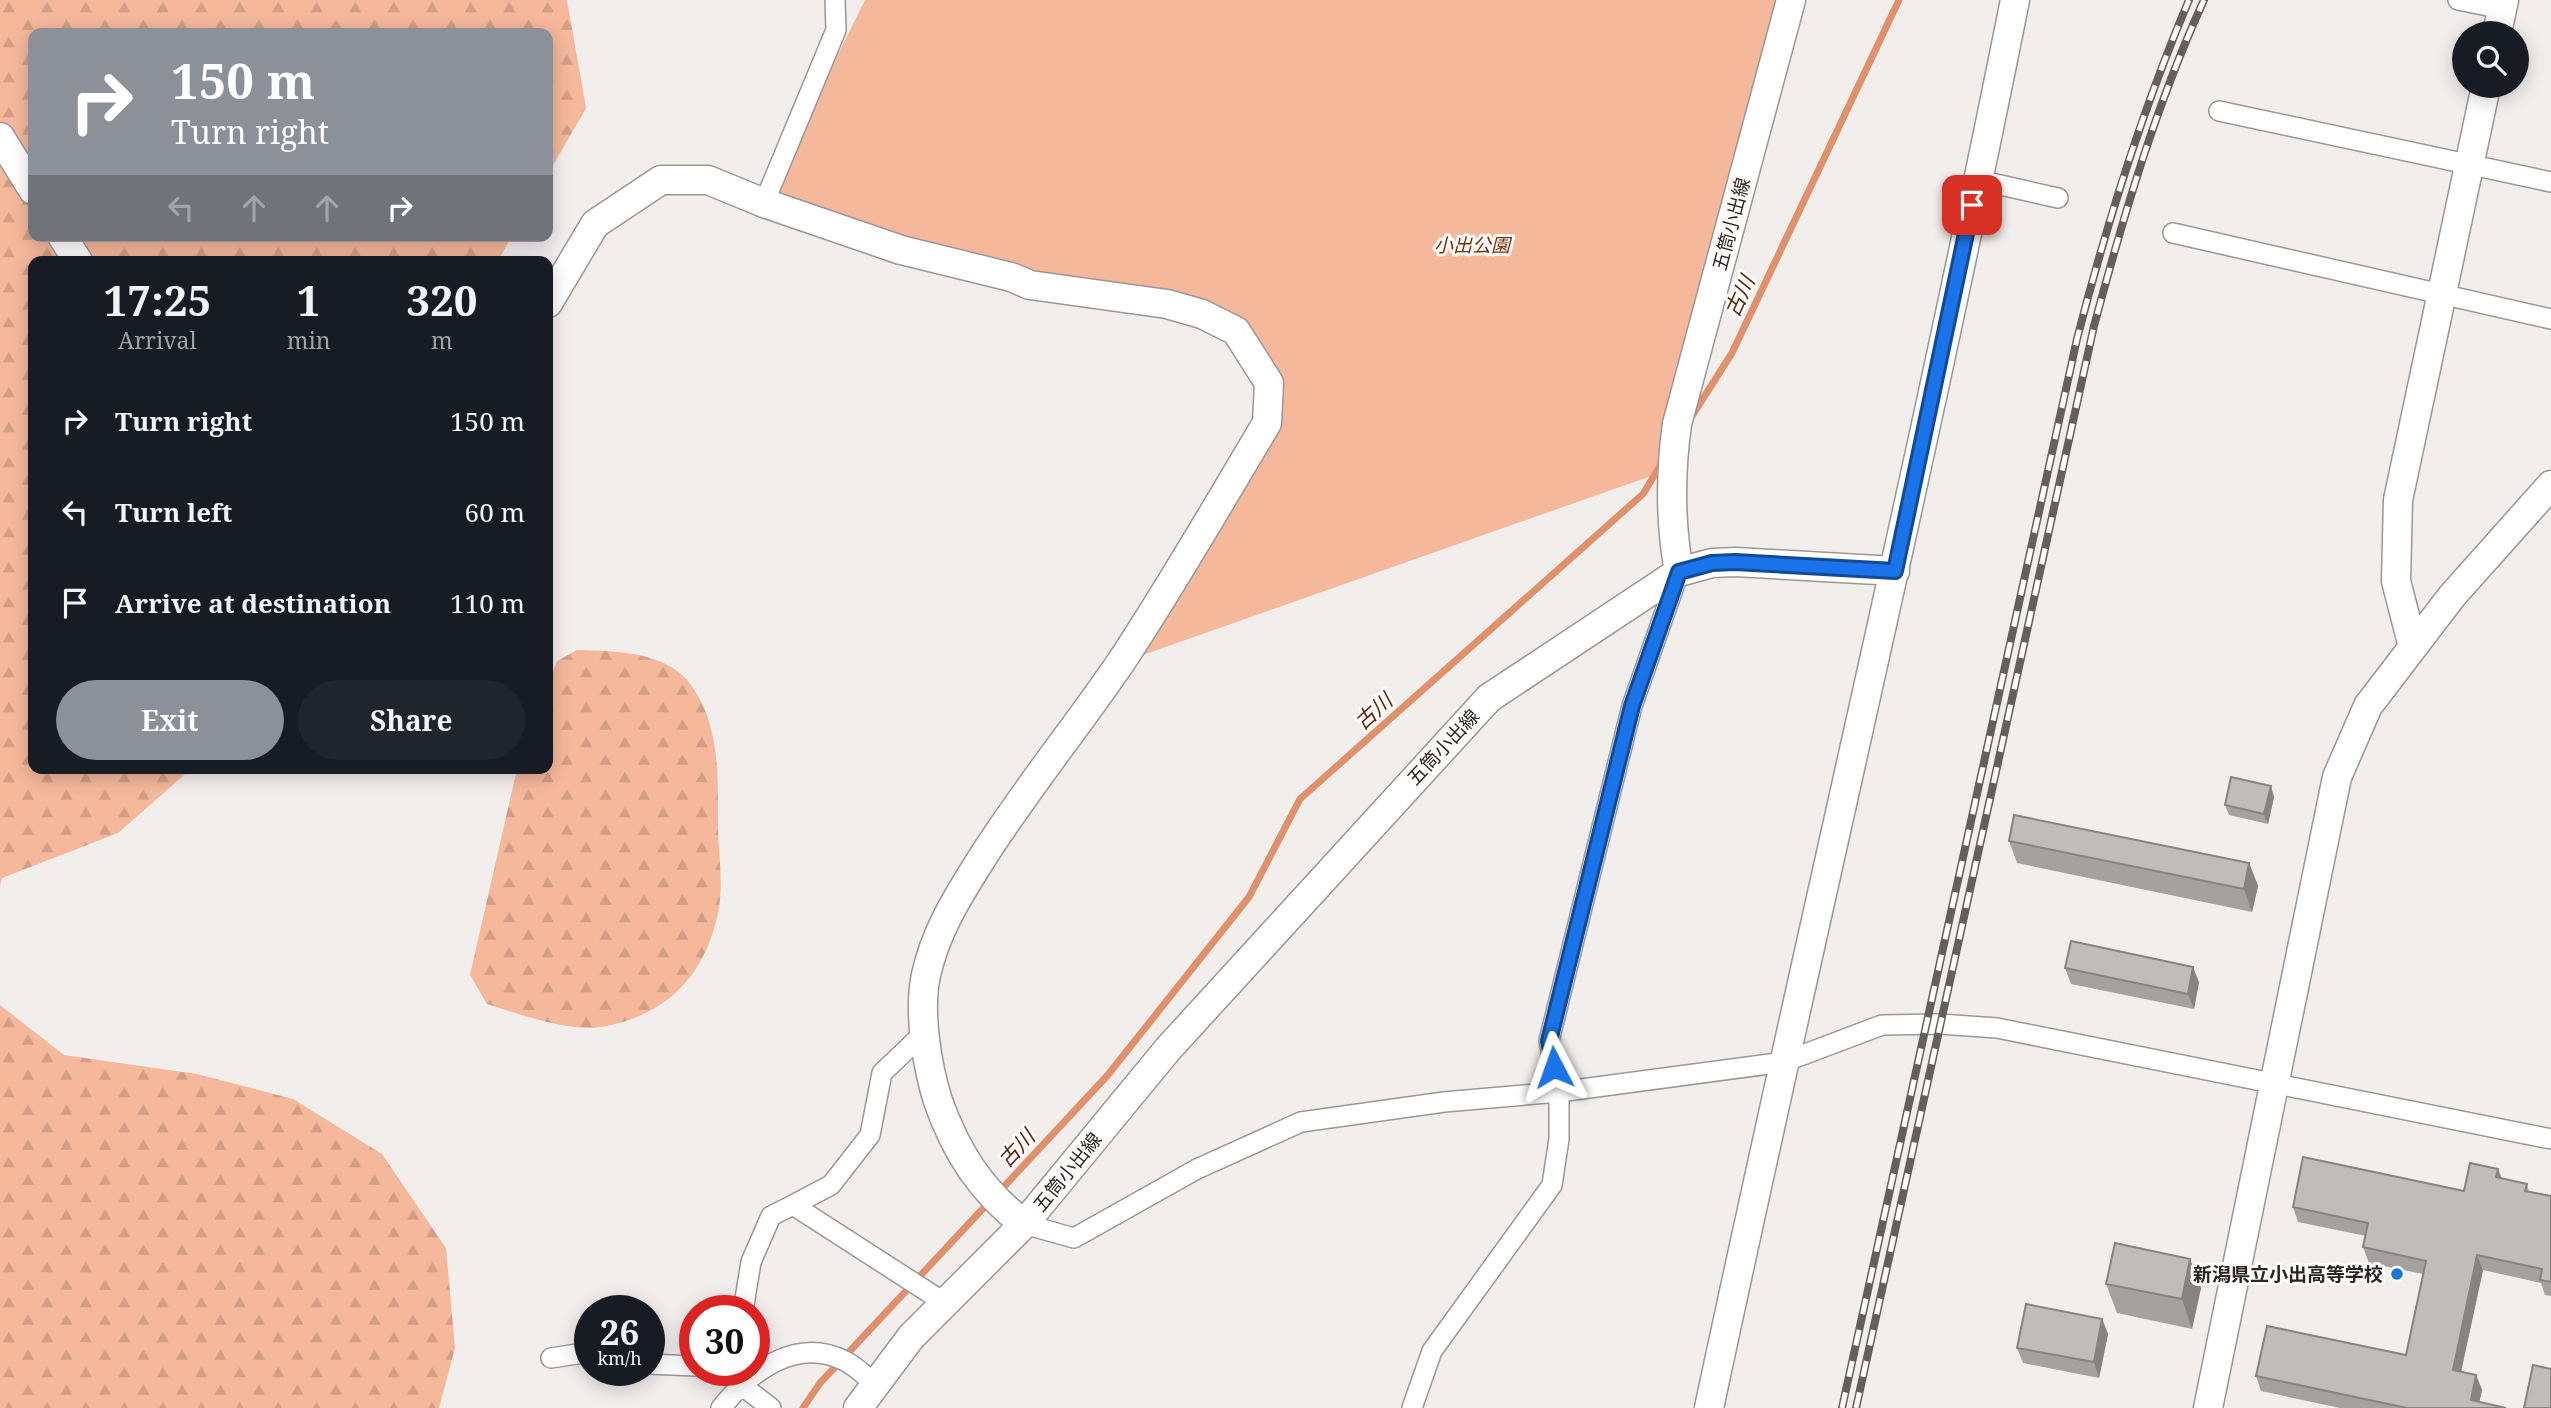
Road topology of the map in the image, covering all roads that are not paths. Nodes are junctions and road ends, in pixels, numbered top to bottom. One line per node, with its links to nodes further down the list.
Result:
1 (835, 0): 14 (street)
2 (1791, 0): 21 (street, 五筒小出線)
3 (2015, 0): 10 (street)
4 (2458, 0): 5 (street)
5 (2501, 14)
6 (2483, 98): 9 (street)
7 (2220, 111): 9 (street)
8 (0, 137): 11 (street)
9 (2468, 166): 12 (street); 17 (street)
10 (1978, 180): 13 (street); 20 (street)
11 (28, 182)
12 (2551, 182)
13 (2058, 198)
14 (764, 203): 16 (street); 23 (street)
15 (2173, 233): 17 (street)
16 (553, 295)
17 (2443, 295): 18 (street); 22 (street)
18 (2551, 319)
19 (2551, 485): 22 (street)
20 (1895, 571): 21 (street); 24 (street)
21 (1679, 572): 26 (street); 29 (street, 五筒小出線)
22 (2413, 647): 25 (street)
23 (925, 1032): 28 (street); 29 (street)
24 (1784, 1062): 25 (street); 26 (street); 42 (street)
25 (2277, 1082): 27 (street); 43 (street)
26 (1559, 1092): 29 (street); 41 (street)
27 (2551, 1139)
28 (793, 1205): 30 (street); 31 (street)
29 (1024, 1224): 31 (street, 五筒小出線)
30 (746, 1295)
31 (945, 1303): 35 (street, 五筒小出線)
32 (574, 1354): 33 (street)
33 (551, 1358)
34 (770, 1362): 35 (street)
35 (876, 1385): 40 (street, 五筒小出線)
36 (733, 1386): 38 (street)
37 (748, 1386): 39 (street)
38 (722, 1408)
39 (771, 1408)
40 (858, 1408)
41 (1412, 1408)
42 (1709, 1408)
43 (2208, 1408)

